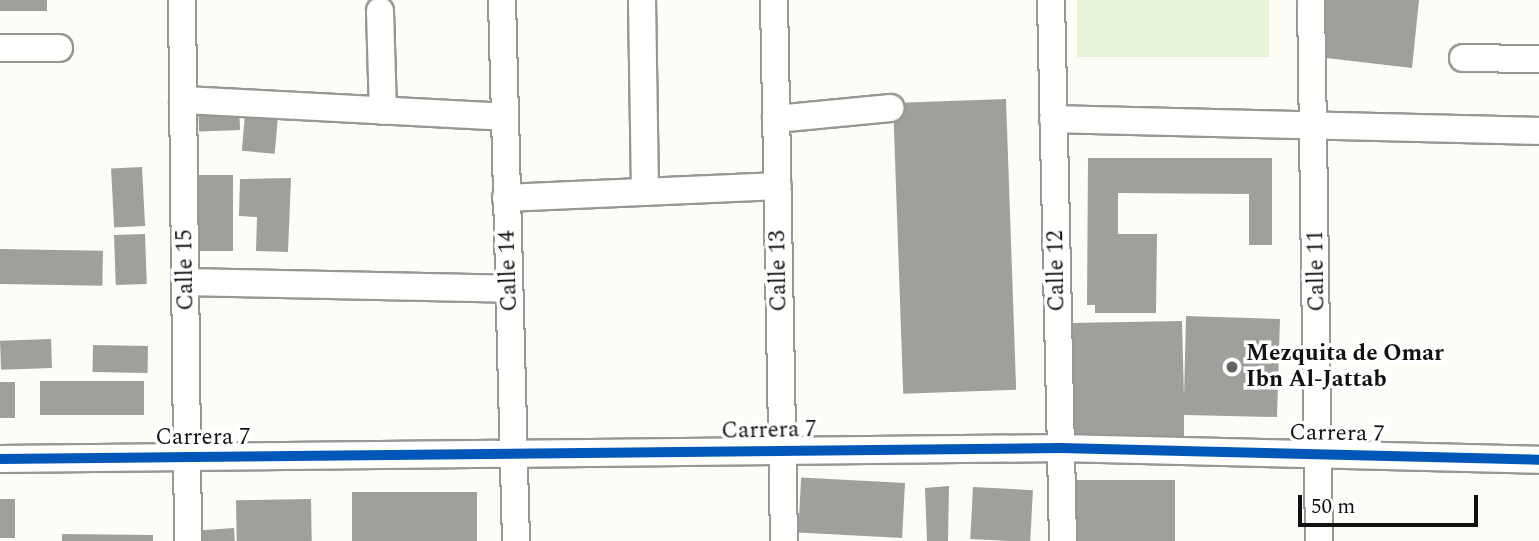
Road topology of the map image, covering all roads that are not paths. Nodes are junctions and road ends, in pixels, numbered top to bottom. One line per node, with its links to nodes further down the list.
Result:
1 (182, 0): 12 (street, Calle 15)
2 (502, 0): 15 (street, Calle 14)
3 (642, 0): 21 (street)
4 (774, 0): 16 (street, Calle 13)
5 (1051, 0): 17 (street, Calle 12)
6 (1311, 0): 18 (street, Calle 11)
7 (380, 11): 14 (street)
8 (0, 48): 9 (street)
9 (59, 48)
10 (1463, 58): 11 (street)
11 (1539, 59)
12 (183, 100): 14 (street); 23 (street, Calle 15)
13 (890, 108): 16 (street)
14 (383, 111): 15 (street)
15 (505, 117): 22 (street, Calle 14)
16 (776, 119): 20 (street, Calle 13)
17 (1053, 119): 18 (street); 25 (street, Calle 12)
18 (1314, 124): 19 (street); 27 (street, Calle 11)
19 (1539, 131)
20 (778, 187): 21 (street); 26 (street, Calle 13)
21 (645, 192): 22 (street)
22 (506, 198): 24 (street, Calle 14)
23 (186, 282): 24 (street); 30 (street, Calle 15)
24 (509, 289): 28 (street, Calle 14)
25 (1060, 448): 26 (street, Carrera 7); 27 (street, Carrera 7); 35 (street, Calle 12)
26 (782, 452): 28 (street, Carrera 7); 34 (street, Calle 13)
27 (1321, 454): 31 (street, Carrera 7); 36 (street, Calle 11)
28 (513, 456): 30 (street, Carrera 7); 33 (street, Calle 14)
29 (0, 459): 30 (street, Carrera 7)
30 (189, 459): 32 (street, Calle 15)
31 (1539, 460)
32 (188, 541)
33 (516, 541)
34 (784, 541)
35 (1063, 541)
36 (1319, 541)

